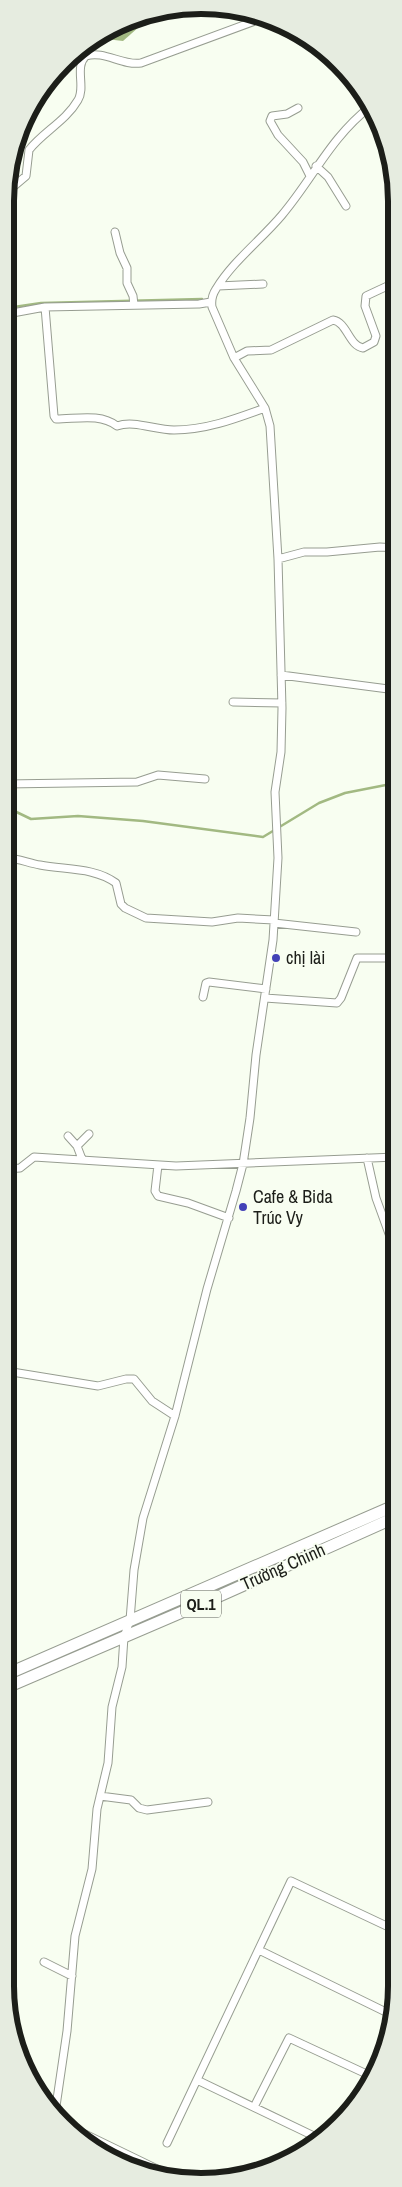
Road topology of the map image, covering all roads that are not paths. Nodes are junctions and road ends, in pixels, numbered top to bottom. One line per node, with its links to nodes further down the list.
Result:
1 (254, 22): 6 (street)
2 (298, 108): 5 (street)
3 (365, 112): 4 (street)
4 (316, 166): 5 (street); 7 (street)
5 (310, 176): 10 (street)
6 (14, 186)
7 (346, 206)
8 (115, 232): 13 (street)
9 (263, 284): 10 (street)
10 (218, 286): 12 (street)
11 (388, 286): 16 (street)
12 (211, 302): 13 (street); 16 (street)
13 (134, 305): 14 (street)
14 (45, 307): 15 (street); 17 (street)
15 (14, 313)
16 (234, 358): 17 (street)
17 (265, 408): 19 (street)
18 (388, 548): 19 (street)
19 (278, 559): 20 (street)
20 (281, 675): 21 (street); 23 (street)
21 (388, 689)
22 (233, 702): 23 (street)
23 (282, 703): 27 (street)
24 (205, 779): 25 (street)
25 (14, 784)
26 (14, 859): 27 (street)
27 (274, 922): 28 (street); 30 (street)
28 (356, 932)
29 (388, 958): 32 (street)
30 (266, 989): 31 (street); 32 (street)
31 (203, 997)
32 (265, 998): 39 (street)
33 (89, 1134): 35 (street)
34 (68, 1136): 35 (street)
35 (77, 1146): 38 (street)
36 (388, 1157): 37 (street)
37 (367, 1158): 39 (street); 43 (street)
38 (82, 1159): 40 (street); 41 (street)
39 (243, 1164): 40 (street); 42 (street)
40 (158, 1165): 42 (street)
41 (14, 1168)
42 (229, 1218): 45 (street)
43 (388, 1231)
44 (14, 1371): 45 (street)
45 (175, 1416): 48 (street)
46 (388, 1508): 48 (main road, Trường Chinh / QL.1)
47 (388, 1521): 49 (main road, Trường Chinh / QL.1)
48 (130, 1620): 49 (street); 50 (main road, Trường Chinh / QL.1)
49 (124, 1637): 51 (main road, Trường Chinh / QL.1); 52 (street)
50 (14, 1671)
51 (14, 1684)
52 (100, 1796): 53 (street); 57 (street)
53 (208, 1802)
54 (388, 1927): 55 (street)
55 (259, 1950): 58 (street); 60 (street)
56 (44, 1962): 57 (street)
57 (72, 1976): 61 (street)
58 (387, 2012)
59 (366, 2074): 62 (street)
60 (197, 2080): 62 (street); 65 (street)
61 (56, 2105)
62 (254, 2107): 63 (street)
63 (314, 2136)
64 (97, 2142): 66 (main road)
65 (167, 2143)
66 (139, 2162)

